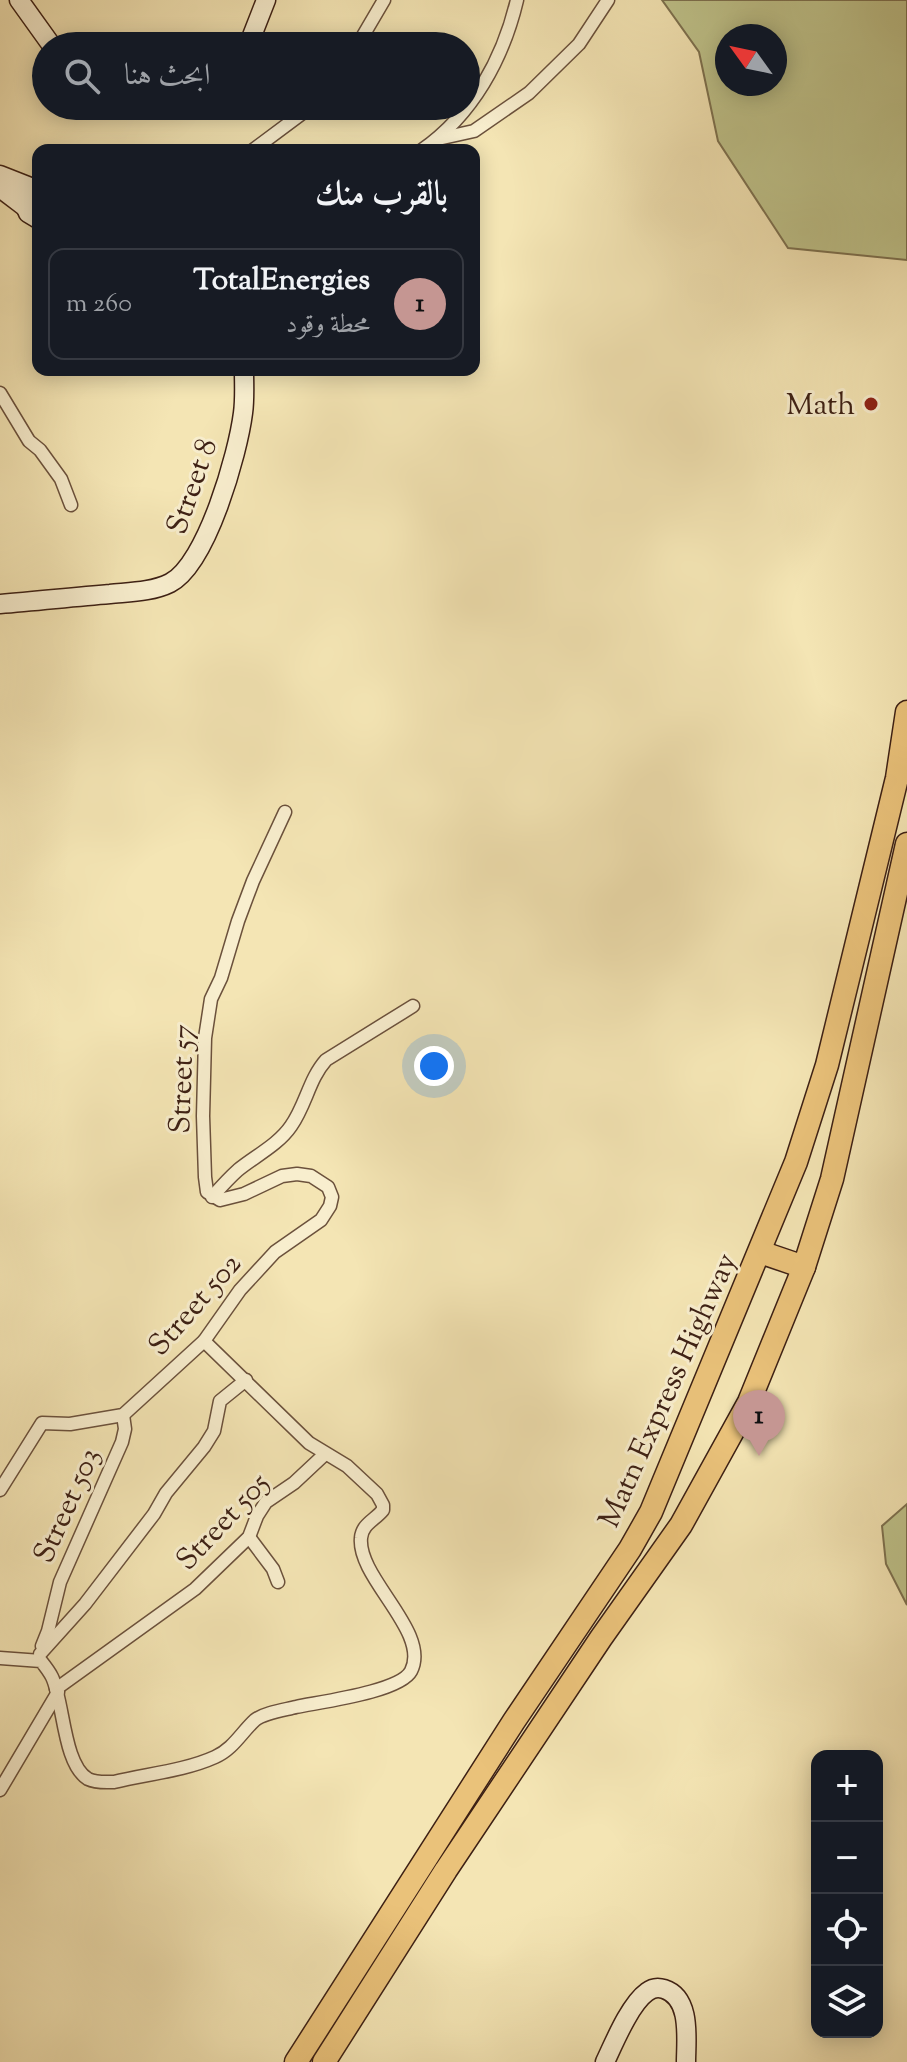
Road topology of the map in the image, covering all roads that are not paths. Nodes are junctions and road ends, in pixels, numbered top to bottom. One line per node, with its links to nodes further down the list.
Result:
1 (19, 0): 6 (street)
2 (266, 0): 7 (street)
3 (384, 0): 8 (street)
4 (517, 0): 9 (street)
5 (608, 0): 11 (street)
6 (42, 32)
7 (253, 32)
8 (365, 32)
9 (480, 90)
10 (480, 110): 11 (street)
11 (492, 118): 14 (street)
12 (293, 120): 15 (street)
13 (455, 120): 14 (street)
14 (438, 139): 16 (street)
15 (261, 144)
16 (431, 144)
17 (0, 175): 18 (street)
18 (32, 186)
19 (0, 188): 21 (street)
20 (32, 191): 21 (street)
21 (31, 213)
22 (244, 376): 25 (street, Street 8)
23 (0, 393): 24 (street)
24 (71, 505)
25 (0, 604)
26 (907, 712): 31 (highway, Matn Express Highway)
27 (285, 812): 30 (street, Street 57)
28 (907, 844): 32 (highway, Matn Express Highway)
29 (413, 1006): 30 (street)
30 (212, 1197): 33 (street, Street 502)
31 (760, 1252): 32 (highway); 44 (highway, Matn Express Highway)
32 (804, 1267): 45 (highway, Matn Express Highway)
33 (204, 1341): 34 (street); 35 (street, Street 502)
34 (246, 1380): 36 (street); 41 (street)
35 (123, 1415): 37 (street); 41 (street, Street 503)
36 (325, 1454): 38 (street, Street 505); 42 (street)
37 (0, 1490)
38 (249, 1537): 39 (street); 42 (street, Street 505)
39 (278, 1582)
40 (0, 1658): 41 (street)
41 (40, 1658): 42 (street)
42 (57, 1691): 43 (street)
43 (0, 1790)
44 (296, 2062)
45 (324, 2062)
46 (605, 2062): 47 (street)
47 (686, 2062)

